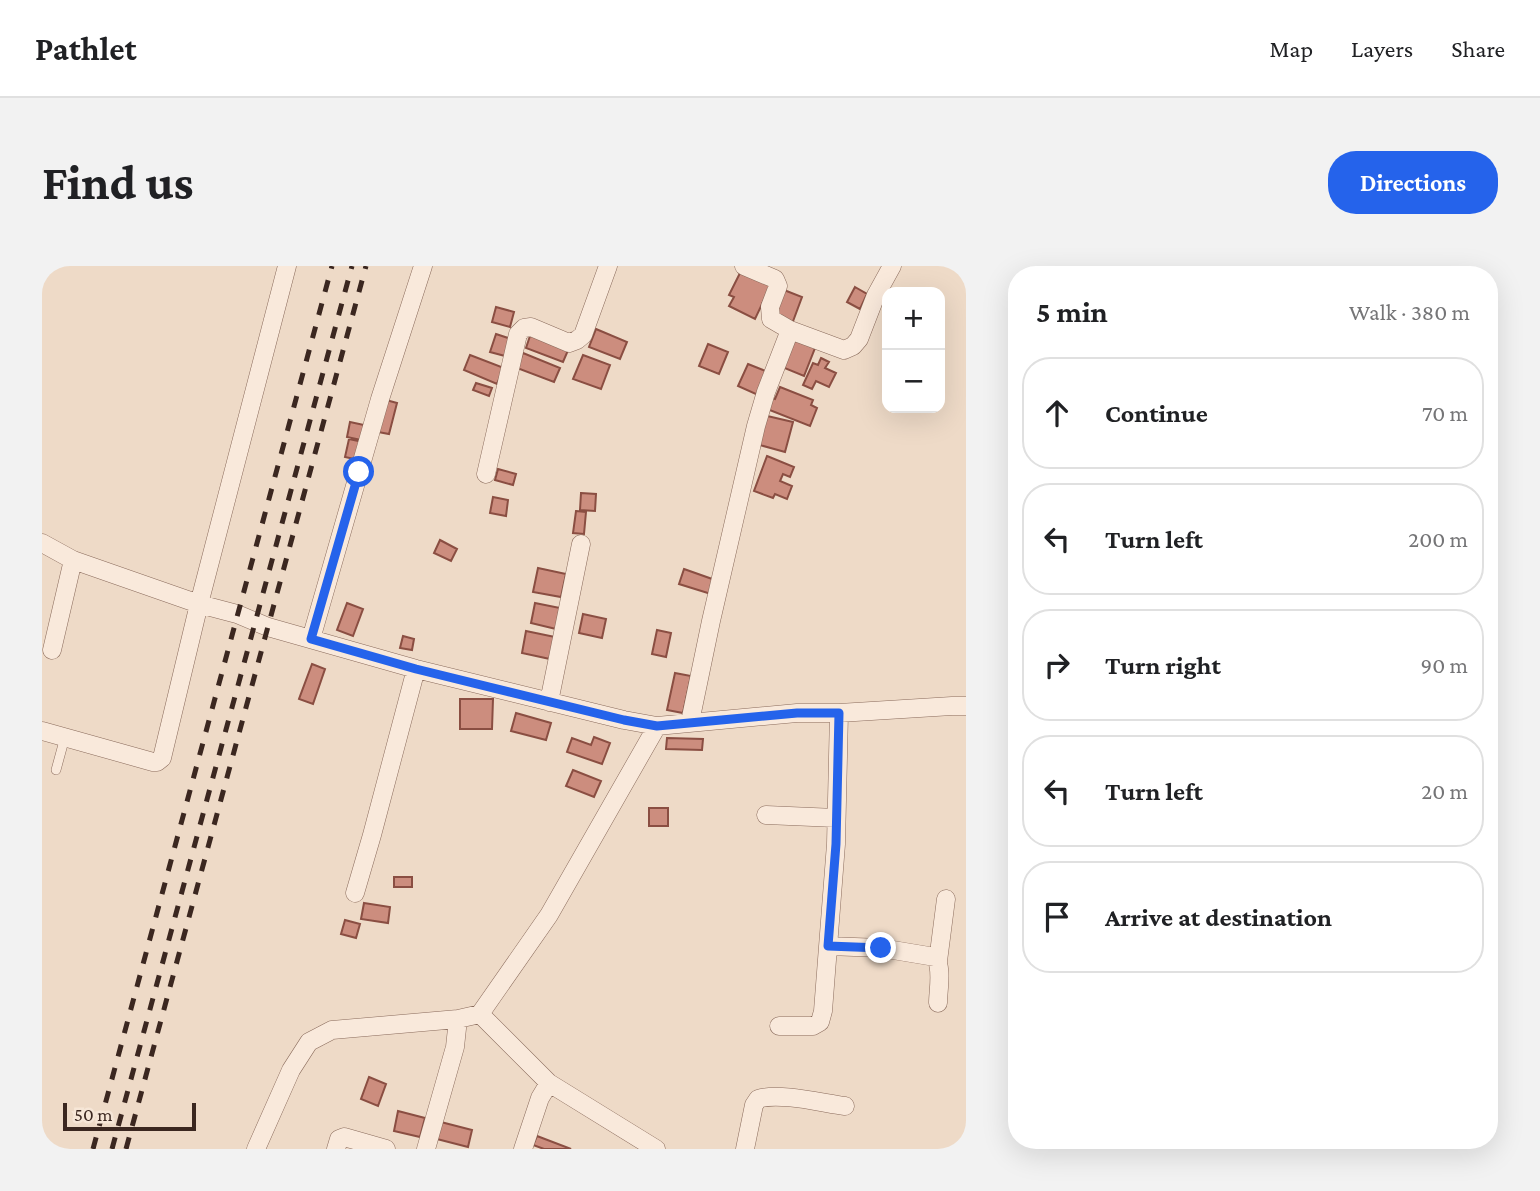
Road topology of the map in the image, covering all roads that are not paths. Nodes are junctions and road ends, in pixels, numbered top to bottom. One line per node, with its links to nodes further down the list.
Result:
1 (287, 266): 11 (street)
2 (423, 266): 12 (street)
3 (608, 266): 7 (street)
4 (744, 266): 6 (street)
5 (892, 266): 6 (street)
6 (790, 330): 18 (street)
7 (486, 474)
8 (42, 543): 10 (street)
9 (581, 544): 15 (street)
10 (73, 560): 11 (street); 13 (street)
11 (199, 604): 12 (street); 21 (street)
12 (311, 639): 14 (street)
13 (52, 650)
14 (416, 669): 15 (street); 25 (street)
15 (549, 702): 19 (street)
16 (966, 706): 17 (street)
17 (839, 713): 18 (street); 24 (street)
18 (690, 722): 19 (street)
19 (657, 726): 30 (street)
20 (42, 731): 21 (street)
21 (65, 737): 22 (lane)
22 (57, 771)
23 (765, 815): 24 (street)
24 (836, 818): 27 (street)
25 (355, 893)
26 (946, 899): 28 (street)
27 (828, 946): 28 (street); 32 (street)
28 (938, 961): 29 (street)
29 (938, 1003)
30 (480, 1014): 31 (street); 33 (street)
31 (458, 1019): 35 (street); 38 (street)
32 (779, 1026)
33 (549, 1083): 39 (street); 40 (street)
34 (845, 1106): 41 (street)
35 (256, 1149)
36 (335, 1149): 37 (street)
37 (386, 1149)
38 (426, 1149)
39 (523, 1149)
40 (656, 1149)
41 (745, 1149)

